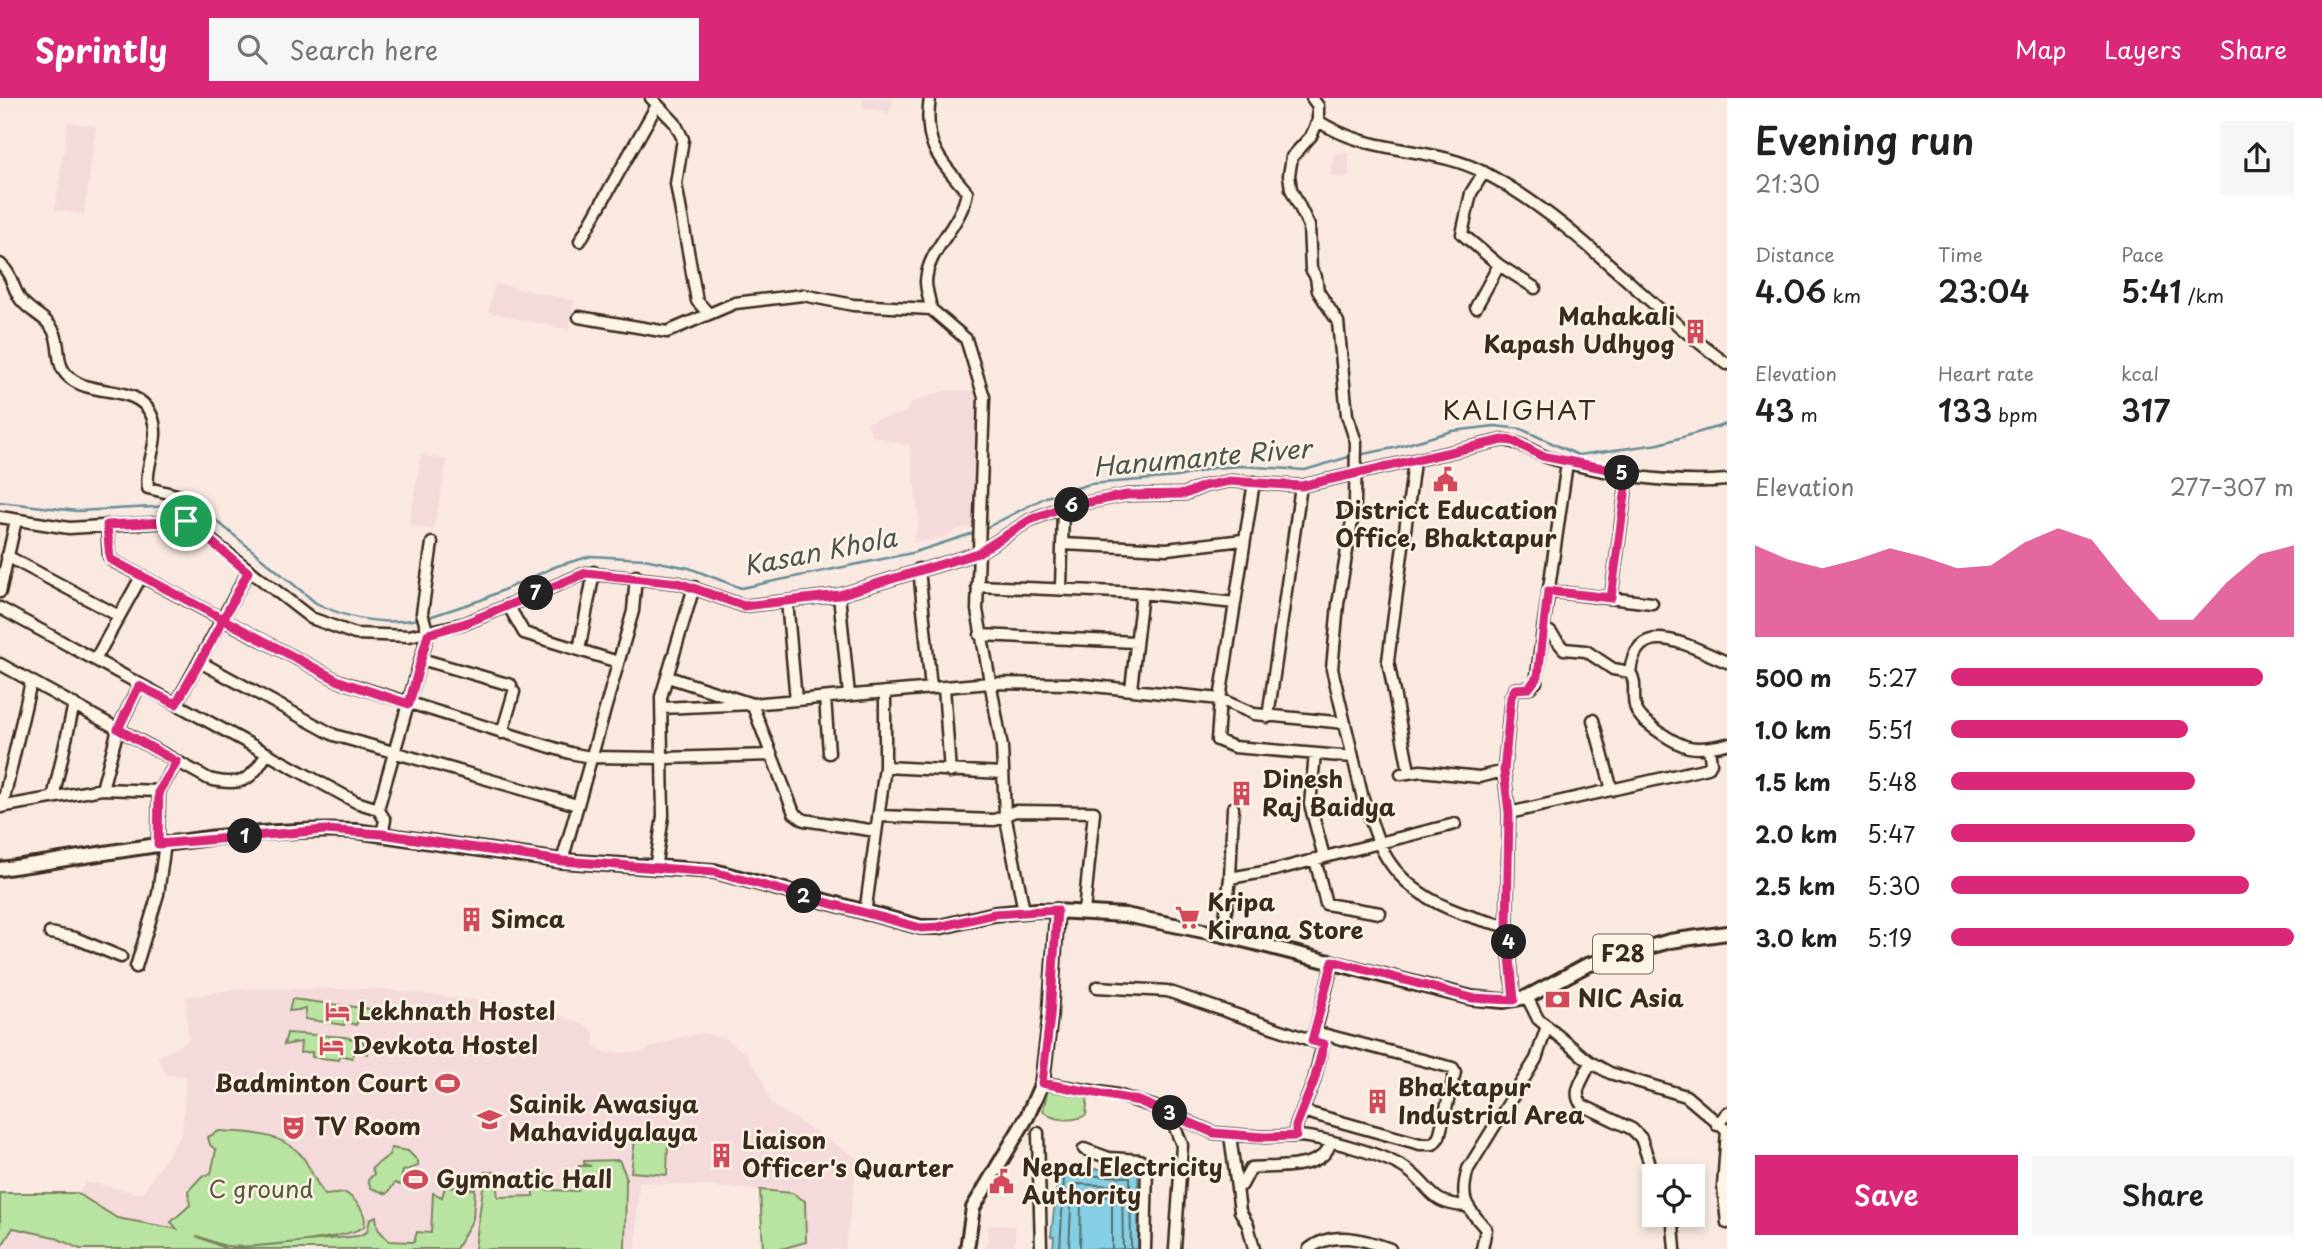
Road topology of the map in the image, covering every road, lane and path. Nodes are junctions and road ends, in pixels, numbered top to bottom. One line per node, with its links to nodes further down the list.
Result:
1 (930, 98): 11 (street)
2 (1312, 98): 4 (street)
3 (654, 101): 6 (street); 12 (street)
4 (1318, 121): 5 (street); 17 (street)
5 (1484, 172): 8 (street); 14 (street)
6 (580, 241)
7 (0, 264): 23 (street)
8 (1499, 265): 9 (street); 10 (street)
9 (1535, 288)
10 (1476, 307)
11 (931, 309): 12 (street); 30 (street)
12 (708, 313): 13 (street)
13 (579, 317)
14 (1727, 365)
15 (1415, 463): 16 (street); 17 (street); 98 (street)
16 (1567, 463): 18 (street); 40 (street)
17 (1357, 469): 21 (street); 83 (street)
18 (1628, 473): 19 (street); 44 (street)
19 (1727, 480)
20 (1254, 482): 21 (street); 22 (street); 27 (street)
21 (1301, 486): 81 (street)
22 (1063, 507): 29 (street); 30 (street)
23 (185, 511): 26 (street); 33 (street)
24 (0, 517): 25 (street)
25 (16, 520): 26 (street); 31 (street)
26 (107, 525): 36 (street)
27 (1244, 540): 29 (street); 46 (street)
28 (432, 543): 52 (street)
29 (1062, 544): 39 (street)
30 (978, 553): 32 (street); 37 (street)
31 (7, 556): 41 (street); 50 (street)
32 (919, 569): 43 (street); 69 (street)
33 (248, 572): 51 (street); 52 (street)
34 (594, 572): 35 (street); 48 (street); 56 (street)
35 (636, 576): 38 (street); 60 (street)
36 (141, 577): 50 (street); 51 (street)
37 (977, 586): 39 (street); 54 (street)
38 (694, 587): 45 (street); 64 (street)
39 (1061, 589): 42 (street)
40 (1548, 591): 44 (street); 53 (street)
41 (0, 592)
42 (1142, 593): 46 (street); 55 (street)
43 (839, 595): 45 (street); 72 (street)
44 (1611, 598): 47 (street)
45 (787, 601): 75 (street)
46 (1235, 603): 74 (street)
47 (1652, 603)
48 (508, 604): 52 (street); 56 (street)
49 (0, 608): 58 (street)
50 (119, 616): 58 (street)
51 (222, 621): 59 (street); 78 (street)
52 (426, 629): 57 (street)
53 (1543, 630): 63 (street); 98 (street)
54 (980, 635): 55 (street); 66 (street)
55 (1136, 642): 70 (street)
56 (579, 650): 60 (street)
57 (421, 659): 78 (street); 85 (street)
58 (95, 660): 67 (street)
59 (200, 662): 77 (street); 88 (street)
60 (618, 662): 93 (street)
61 (1727, 662): 63 (street)
62 (0, 664): 65 (street)
63 (1630, 672): 87 (street)
64 (668, 677): 79 (street); 80 (street)
65 (31, 682): 76 (street); 106 (street)
66 (990, 683): 68 (street); 70 (street); 100 (street)
67 (139, 686): 77 (street); 84 (street)
68 (944, 687): 69 (street); 99 (street)
69 (931, 688): 71 (street)
70 (1131, 689): 74 (street)
71 (885, 692): 72 (street); 97 (street)
72 (849, 695): 73 (street)
73 (825, 698): 75 (street); 90 (street)
74 (1220, 699): 81 (street); 91 (street)
75 (796, 700): 79 (street)
76 (74, 704): 84 (street); 104 (street)
77 (176, 704): 89 (street)
78 (409, 704): 85 (street); 88 (street)
79 (752, 704): 80 (street); 92 (street)
80 (661, 708): 95 (street)
81 (1268, 717): 83 (street)
82 (1593, 720): 102 (street)
83 (1345, 723): 94 (street)
84 (118, 729): 96 (street); 101 (street)
85 (502, 733): 93 (street)
86 (1727, 744): 87 (street)
87 (1709, 748): 102 (street)
88 (393, 750): 105 (street); 108 (street)
89 (267, 753): 96 (street); 108 (street)
90 (830, 753)
91 (1315, 754): 94 (street); 117 (street)
92 (772, 755): 95 (street); 113 (street)
93 (590, 757): 95 (street); 105 (street)
94 (1353, 757): 115 (street)
95 (663, 758): 120 (street)
96 (177, 762): 103 (street)
97 (884, 767): 99 (street); 111 (street)
98 (1504, 771): 109 (street)
99 (950, 772): 100 (street)
100 (1003, 773): 110 (street)
101 (102, 789): 103 (street); 104 (street)
102 (1612, 790): 109 (street)
103 (159, 791): 116 (street)
104 (53, 798): 106 (street)
105 (577, 805): 118 (street)
106 (1, 807)
107 (1233, 808): 121 (street)
108 (378, 809): 114 (street)
109 (1509, 813): 127 (street)
110 (1005, 814): 111 (street); 123 (street); 124 (street)
111 (878, 816): 113 (street)
112 (1455, 824): 115 (street)
113 (876, 831): 126 (street)
114 (382, 834): 116 (main road, F28); 118 (main road, F28)
115 (1379, 843): 117 (street); 127 (street)
116 (161, 844): 119 (main road, F28); 133 (street)
117 (1320, 858): 121 (street); 125 (street)
118 (562, 861): 120 (main road, F28)
119 (0, 869)
120 (656, 869): 126 (main road, F28)
121 (1230, 878): 130 (street)
122 (1057, 910): 123 (main road, F28); 124 (main road, F28); 140 (main road)
123 (1024, 911): 126 (main road, F28)
124 (1084, 912): 130 (main road, F28)
125 (1380, 913)
126 (865, 914)
127 (1507, 926): 136 (street)
128 (50, 933): 131 (street)
129 (1727, 933): 135 (main road, F28)
130 (1223, 935): 132 (main road, F28)
131 (121, 957)
132 (1333, 961): 136 (main road, F28); 138 (street)
133 (136, 967)
134 (1097, 987): 138 (street)
135 (1527, 997): 136 (main road, F28); 137 (street)
136 (1514, 1000)
137 (1547, 1026): 139 (street); 152 (street)
138 (1314, 1037): 141 (street); 141 (street)
139 (1590, 1062): 144 (street); 150 (street)
140 (1042, 1083): 142 (street); 155 (main road)
141 (1302, 1111): 147 (street)
142 (1169, 1113): 146 (street); 158 (street)
143 (1727, 1113): 144 (street)
144 (1723, 1128): 153 (street)
145 (1038, 1133): 156 (street)
146 (1230, 1135): 147 (street); 151 (street)
147 (1296, 1136): 148 (street)
148 (1330, 1143): 151 (street); 152 (street)
149 (1084, 1149): 157 (street)
150 (1650, 1164)
151 (1237, 1187): 159 (street)
152 (1466, 1206): 162 (street)
153 (1727, 1223)
154 (1673, 1227): 163 (street)
155 (967, 1249)
156 (1041, 1249)
157 (1145, 1249)
158 (1175, 1249)
159 (1254, 1249)
160 (1309, 1249): 161 (street)
161 (1390, 1249)
162 (1482, 1249)
163 (1675, 1249)

